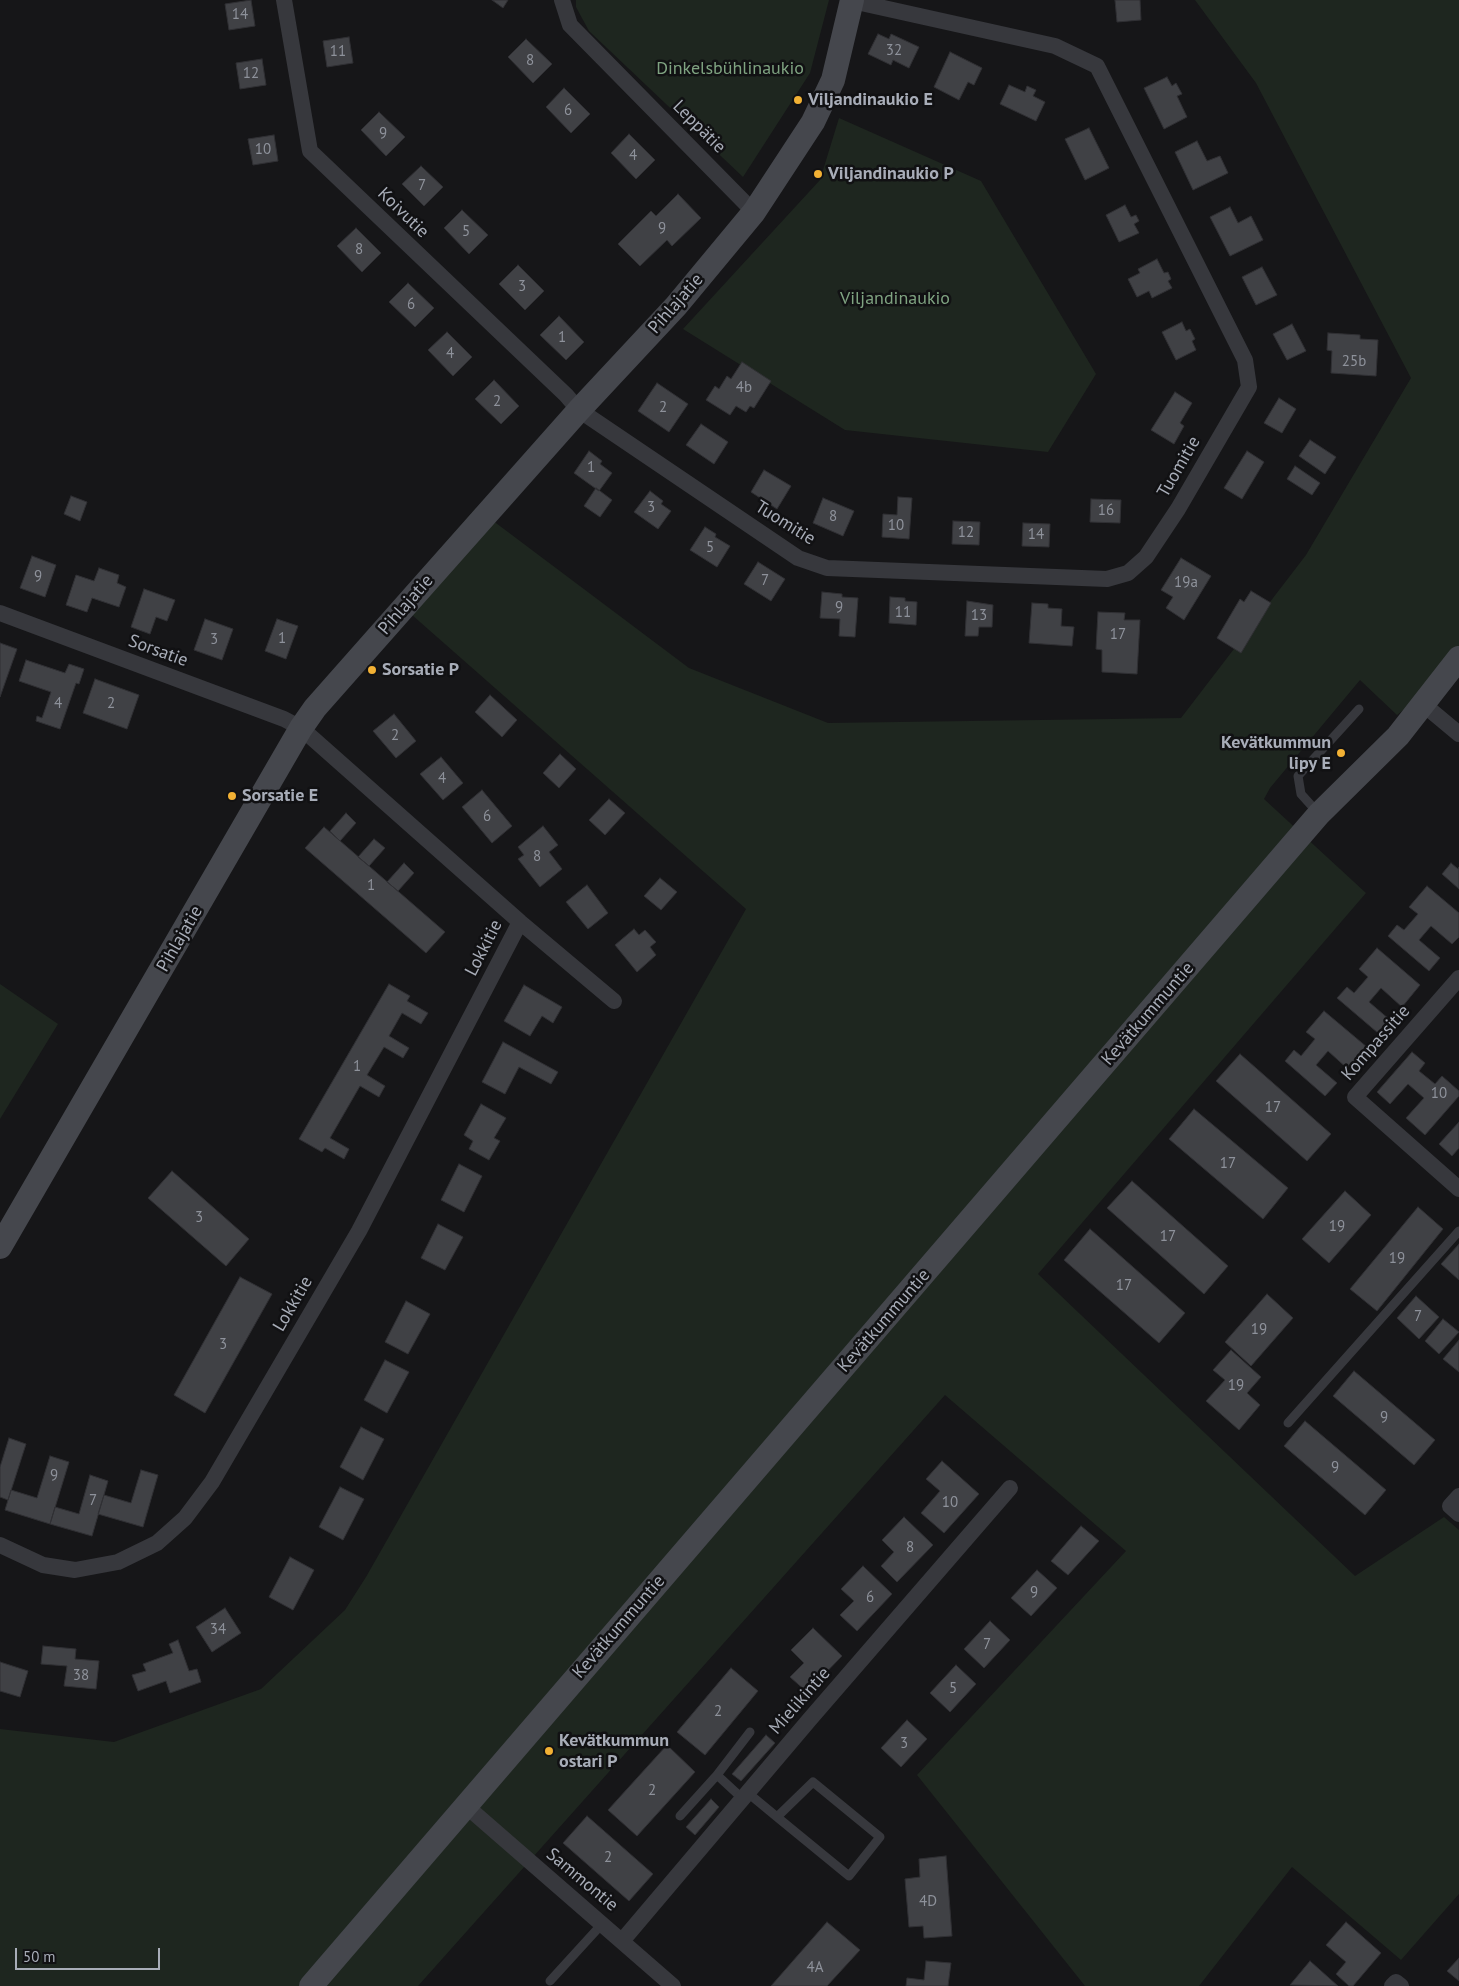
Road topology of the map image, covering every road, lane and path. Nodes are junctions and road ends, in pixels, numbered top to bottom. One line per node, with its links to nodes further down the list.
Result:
1 (284, 0): 5 (street, Koivutie)
2 (562, 0): 4 (street, Leppätie)
3 (852, 0): 4 (street, Pihlajatie); 5 (street, Tuomitie)
4 (754, 212): 5 (street, Pihlajatie)
5 (579, 410): 10 (street, Pihlajatie)
6 (0, 613): 10 (street, Sorsatie)
7 (1459, 658): 8 (street, Kevätkummuntie)
8 (1423, 704): 11 (street); 12 (street, Kevätkummuntie)
9 (1359, 709): 12 (lane)
10 (301, 728): 13 (street, Lokkitie); 18 (street, Pihlajatie)
11 (1459, 734)
12 (1319, 814): 27 (street, Kevätkummuntie)
13 (520, 922): 15 (street, Lokkitie); 23 (street, Lokkitie)
14 (1459, 978): 16 (street, Kompassitie)
15 (614, 1001)
16 (1459, 1189)
17 (1459, 1231): 19 (lane)
18 (0, 1247)
19 (1288, 1424)
20 (1010, 1488): 26 (street, Mielikintie)
21 (1459, 1496): 22 (street)
22 (1459, 1514)
23 (0, 1545)
24 (750, 1732): 25 (lane)
25 (717, 1775): 26 (lane); 28 (lane)
26 (746, 1796): 29 (lane); 31 (street, Mielikintie)
27 (466, 1805): 30 (street, Sammontie); 33 (street, Kevätkummuntie)
28 (680, 1816)
29 (777, 1817): 29 (lane)
30 (602, 1924): 31 (street, Sammontie); 32 (lane)
31 (622, 1940): 34 (street, Sammontie)
32 (550, 1982)
33 (310, 1986)
34 (673, 1986)
35 (1392, 1986): 36 (street)
36 (1401, 1986)

